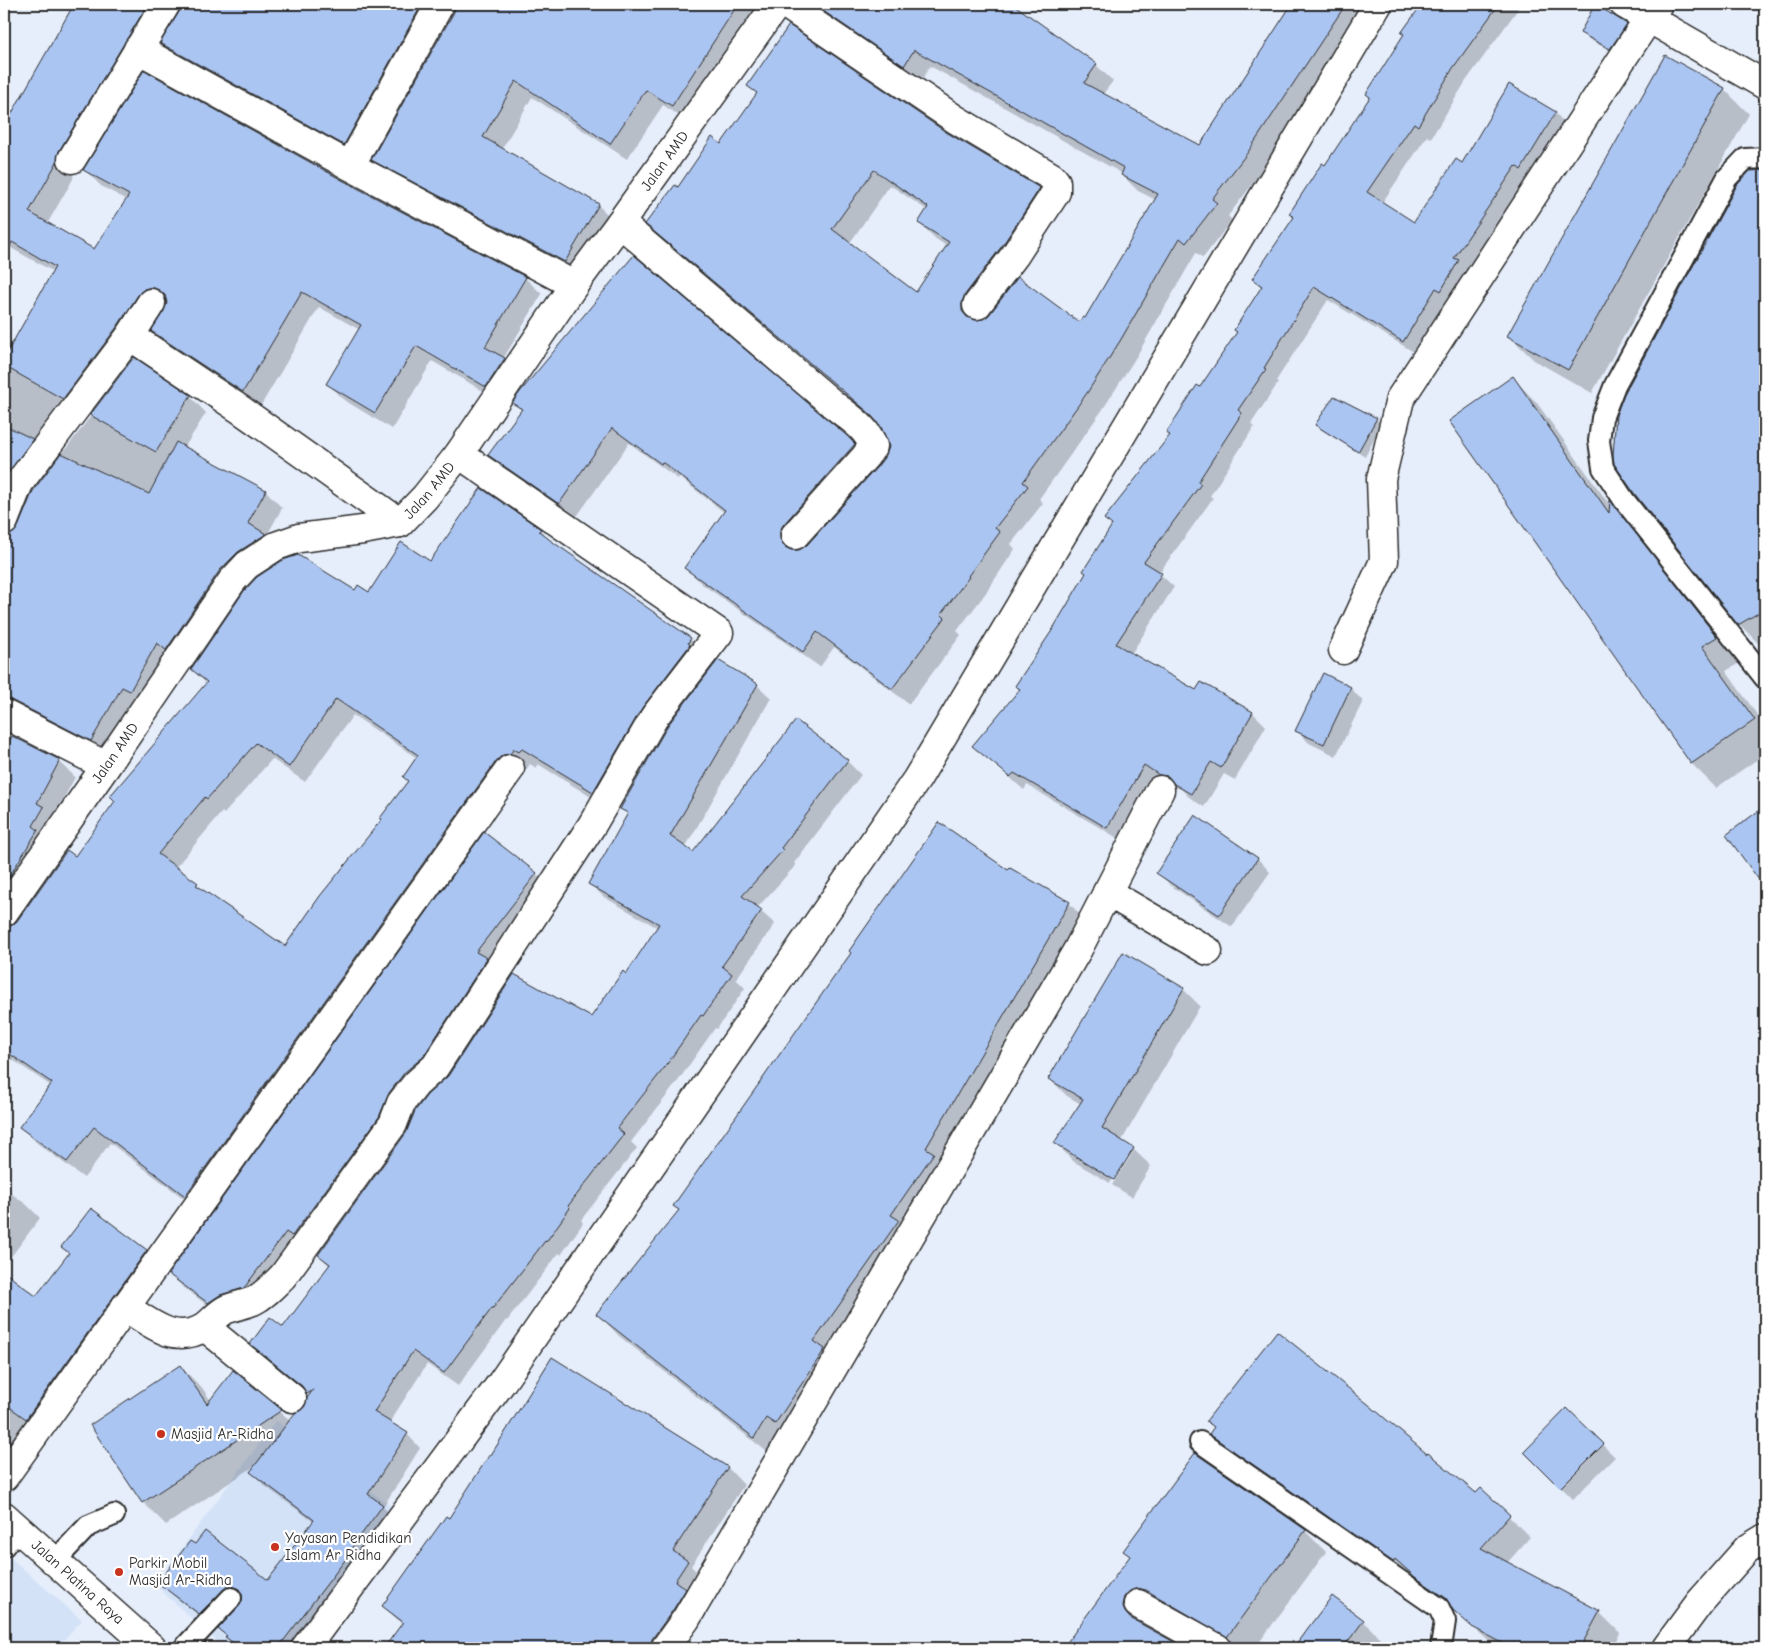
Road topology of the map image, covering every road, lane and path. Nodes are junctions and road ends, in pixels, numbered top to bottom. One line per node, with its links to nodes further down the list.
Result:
1 (166, 4): 8 (street)
2 (440, 4): 12 (street)
3 (777, 4): 13 (street, Jalan AMD)
4 (785, 4): 16 (street)
5 (1378, 4): 44 (street)
6 (1624, 4): 7 (street)
7 (1654, 11): 9 (street); 22 (street)
8 (138, 49): 11 (street); 12 (street)
9 (1765, 85)
10 (1765, 158): 23 (lane)
11 (72, 159)
12 (350, 166): 14 (street)
13 (620, 223): 14 (street, Jalan AMD); 21 (street)
14 (574, 285): 18 (street, Jalan AMD)
15 (151, 303): 17 (street)
16 (977, 305)
17 (130, 336): 19 (street); 20 (street)
18 (459, 454): 20 (street, Jalan AMD); 32 (street)
19 (4, 522)
20 (400, 523): 25 (street, Jalan AMD)
21 (795, 535)
22 (1343, 650)
23 (1765, 678)
24 (4, 714): 25 (street)
25 (106, 766): 29 (street, Jalan AMD)
26 (510, 769): 31 (street)
27 (1160, 790): 28 (street)
28 (1107, 892): 30 (street); 45 (street)
29 (4, 912)
30 (1208, 951)
31 (126, 1307): 32 (street); 35 (street)
32 (205, 1327): 33 (street)
33 (292, 1398)
34 (1200, 1442): 47 (lane)
35 (4, 1477)
36 (114, 1515): 39 (lane)
37 (8, 1530): 39 (street, Jalan Platina Raya)
38 (1765, 1538): 48 (street)
39 (55, 1561): 42 (street, Jalan Platina Raya)
40 (231, 1598): 43 (lane)
41 (1138, 1604): 46 (street)
42 (152, 1648)
43 (184, 1648)
44 (305, 1648)
45 (665, 1648)
46 (1217, 1648)
47 (1441, 1648)
48 (1666, 1648)

